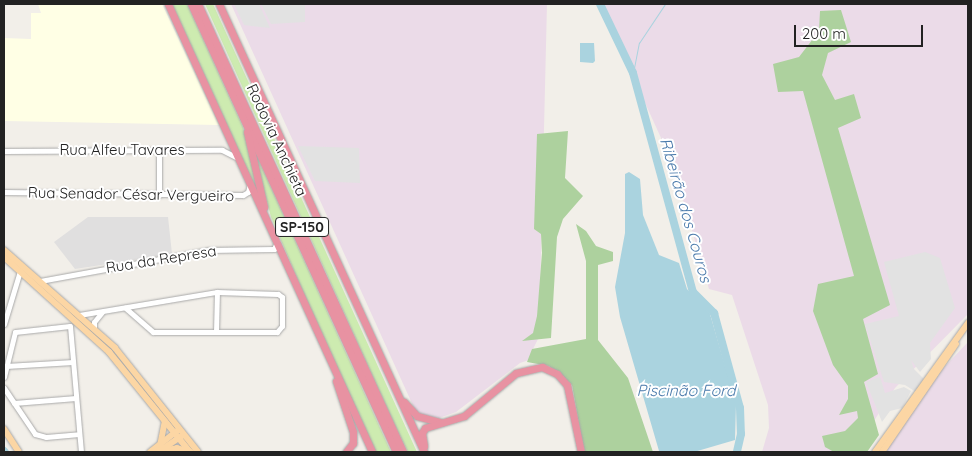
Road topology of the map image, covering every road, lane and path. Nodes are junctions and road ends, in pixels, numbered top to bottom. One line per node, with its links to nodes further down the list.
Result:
1 (168, 4): 8 (highway, SP-150)
2 (191, 4): 5 (highway, Rodovia Anchieta / SP-150)
3 (198, 4): 50 (highway, Rodovia Anchieta / SP-150)
4 (219, 4): 33 (highway, SP-150)
5 (245, 122): 12 (highway); 49 (highway, Rodovia Anchieta / SP-150)
6 (159, 150): 7 (street, Rua Alfeu Tavares); 8 (street, Rua Alfeu Tavares); 11 (street)
7 (4, 151)
8 (238, 158): 9 (highway, SP-150)
9 (250, 184): 11 (street, Rua Senador César Vergueiro); 12 (highway, SP-150)
10 (4, 192): 11 (street, Rua Senador César Vergueiro)
11 (159, 195)
12 (272, 229): 13 (highway, SP-150)
13 (278, 242): 17 (street, Rua da Represa); 28 (highway, SP-150)
14 (4, 250): 17 (main road)
15 (4, 257): 16 (main road)
16 (20, 271): 21 (main road); 23 (street)
17 (40, 281): 21 (main road)
18 (217, 292): 19 (street); 27 (street); 27 (street)
19 (125, 308): 20 (street); 27 (street)
20 (102, 312): 21 (street); 25 (street)
21 (78, 318): 24 (street); 25 (main road); 36 (main road)
22 (968, 323): 53 (main road)
23 (4, 324)
24 (70, 326): 29 (street); 30 (street)
25 (94, 328): 39 (main road)
26 (968, 329): 54 (main road)
27 (216, 332)
28 (322, 344): 47 (highway); 48 (highway, SP-150)
29 (73, 362): 30 (street); 34 (street)
30 (6, 366): 31 (street)
31 (4, 377)
32 (4, 388): 35 (street)
33 (397, 392): 37 (highway); 51 (highway, SP-150)
34 (76, 398): 35 (street); 40 (street)
35 (14, 403): 40 (street)
36 (165, 421): 39 (main road); 41 (main road)
37 (444, 423): 51 (highway); 52 (highway)
38 (4, 429): 42 (main road)
39 (179, 433): 41 (main road); 45 (main road); 46 (main road)
40 (79, 434): 43 (street)
41 (159, 450): 44 (main road); 45 (main road)
42 (19, 452)
43 (81, 452)
44 (150, 452)
45 (190, 452)
46 (198, 452)
47 (346, 452)
48 (372, 452)
49 (396, 452)
50 (404, 452)
51 (425, 452)
52 (581, 452)
53 (875, 452)
54 (882, 452)

